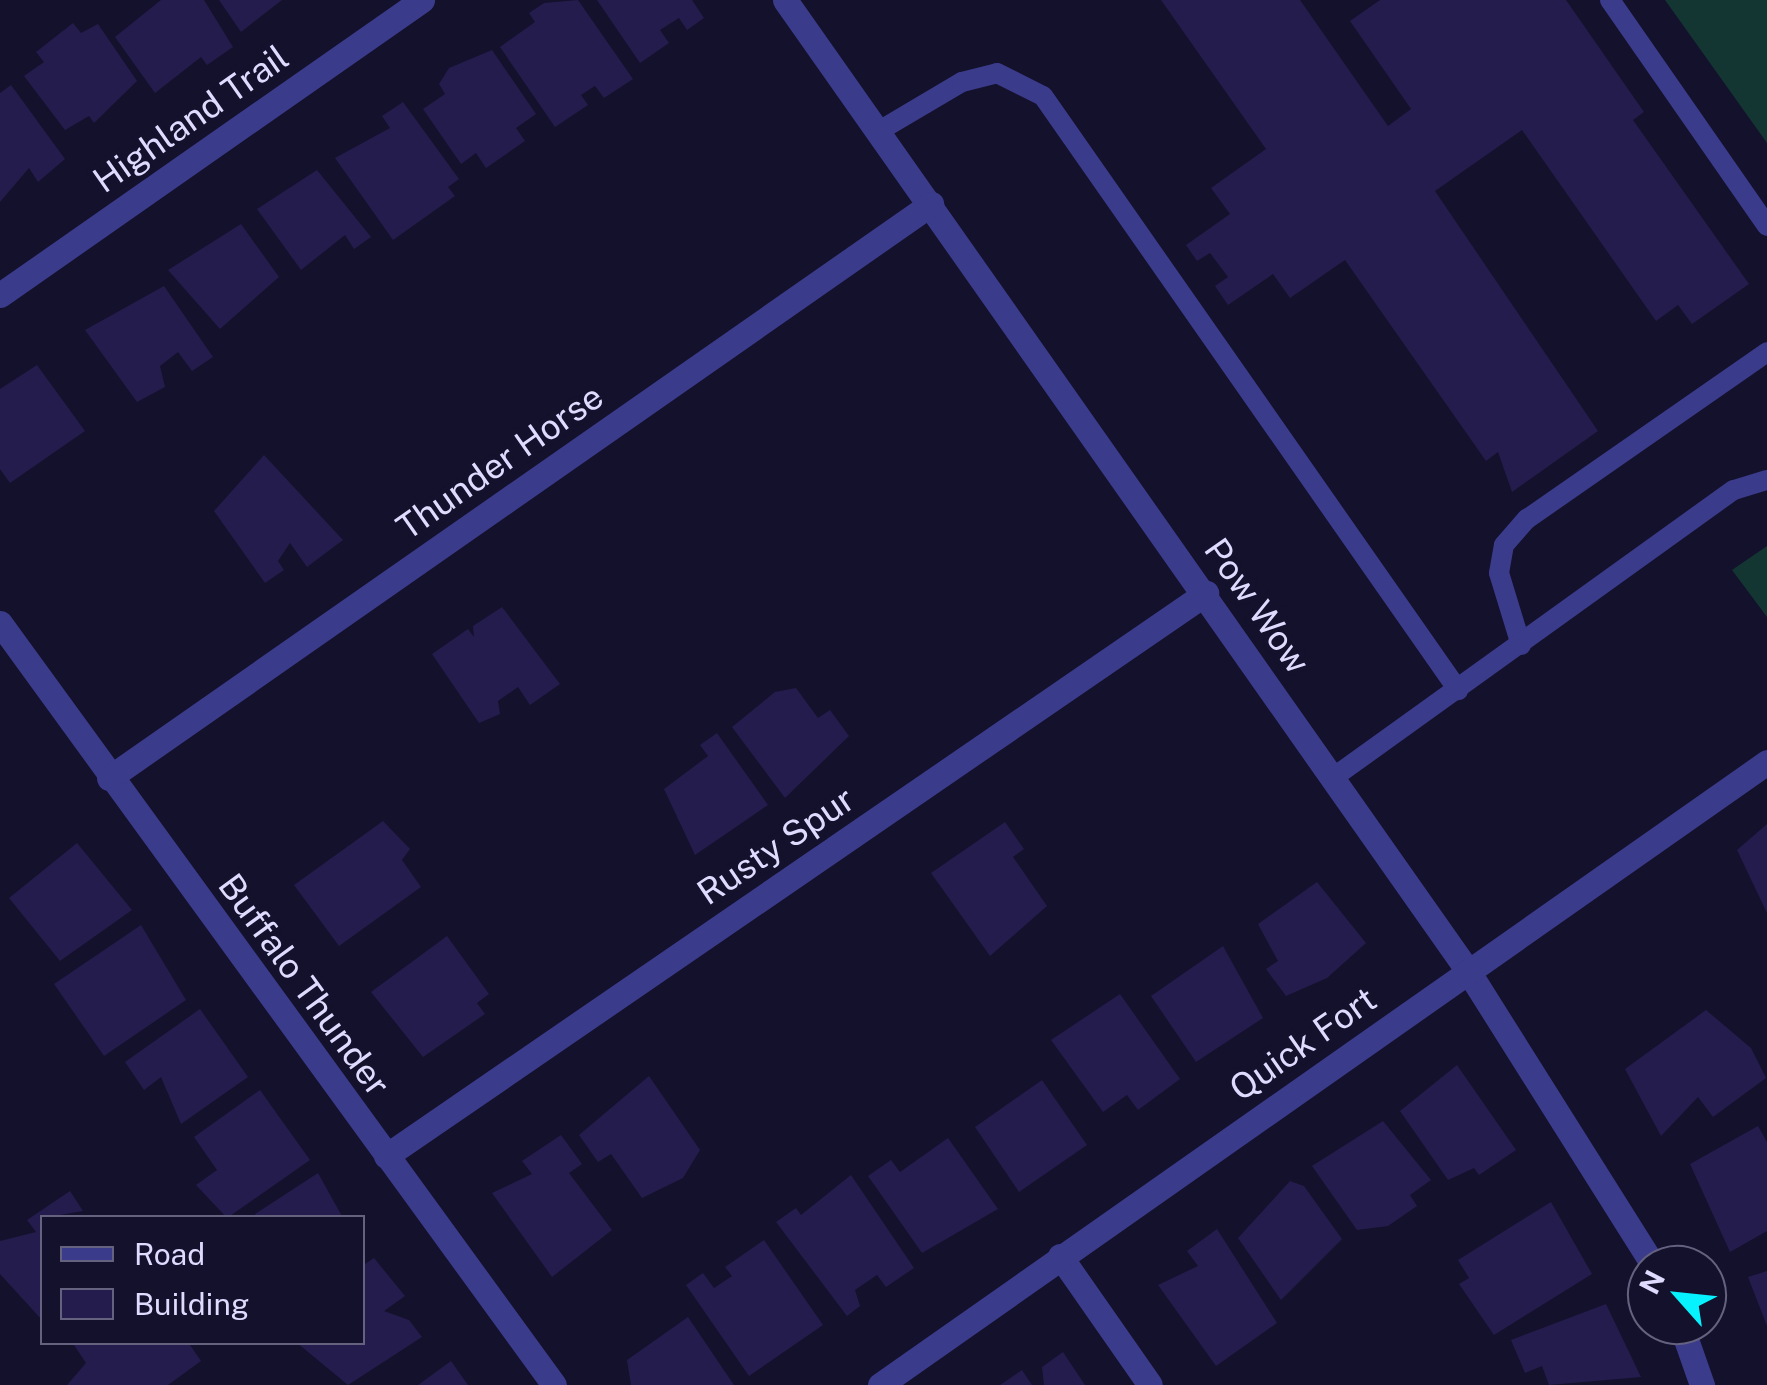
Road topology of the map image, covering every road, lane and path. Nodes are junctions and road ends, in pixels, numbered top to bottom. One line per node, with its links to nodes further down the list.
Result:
1 (422, 0): 7 (street, Highland Trail)
2 (785, 0): 4 (street, Pow Wow)
3 (1610, 0): 6 (lane)
4 (880, 131): 5 (street, Pow Wow); 13 (lane)
5 (931, 204): 10 (street, Pow Wow); 16 (street, Thunder Horse)
6 (1767, 226)
7 (0, 295)
8 (1767, 352): 12 (lane)
9 (1767, 480): 12 (lane)
10 (1206, 594): 15 (street, Pow Wow); 18 (street, Rusty Spur)
11 (0, 623): 16 (street, Buffalo Thunder)
12 (1521, 645): 13 (lane)
13 (1458, 690): 15 (lane)
14 (1767, 762): 17 (street, Quick Fort)
15 (1334, 777): 17 (street, Pow Wow)
16 (109, 778): 18 (street, Buffalo Thunder)
17 (1468, 972): 19 (street, Pow Wow); 20 (street, Quick Fort)
18 (386, 1156): 22 (street, Buffalo Thunder)
19 (1640, 1245)
20 (1060, 1256): 23 (street, Quick Fort); 24 (street)
21 (1688, 1345): 25 (street)
22 (554, 1385)
23 (880, 1385)
24 (1150, 1385)
25 (1702, 1385)

